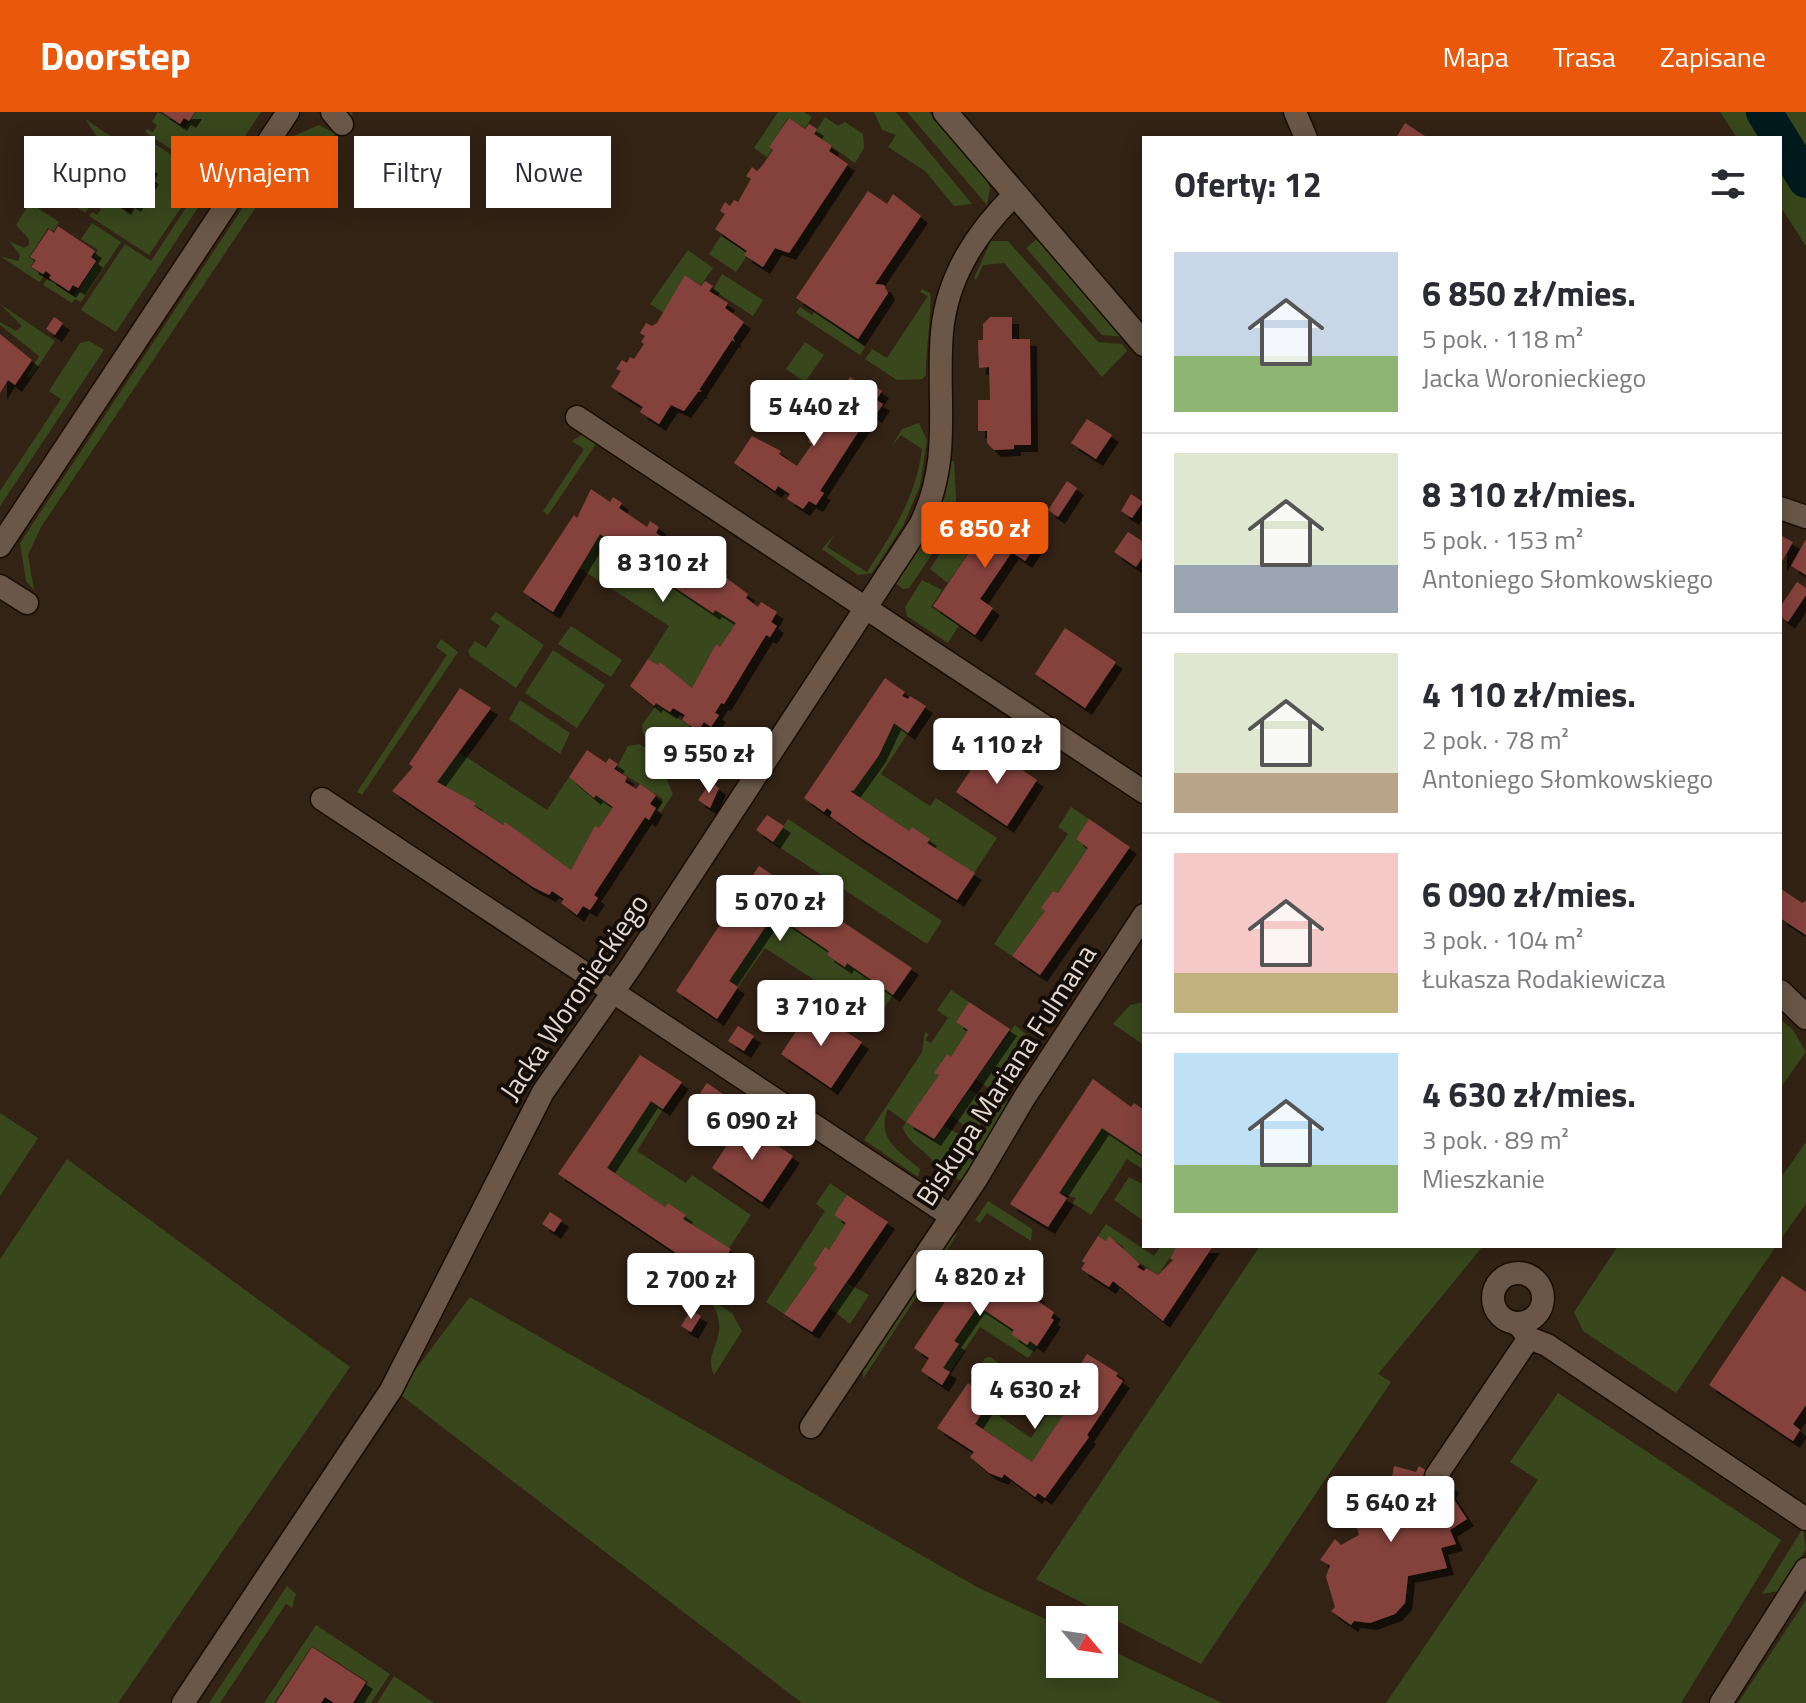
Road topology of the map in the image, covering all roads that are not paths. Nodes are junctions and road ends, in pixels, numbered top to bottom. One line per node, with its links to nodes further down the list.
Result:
1 (288, 112): 10 (street)
2 (945, 112): 5 (street)
3 (1295, 112): 4 (street)
4 (1305, 136)
5 (1015, 194): 6 (street); 13 (street, Jacka Woronieckiego)
6 (1142, 342)
7 (577, 417): 13 (street)
8 (1782, 509): 9 (street)
9 (1806, 517)
10 (0, 546)
11 (0, 586): 12 (street)
12 (27, 603)
13 (868, 608): 14 (street); 17 (street, Jacka Woronieckiego)
14 (1142, 791)
15 (322, 799): 17 (street)
16 (1142, 918): 20 (street, Biskupa Mariana Fulmana)
17 (613, 989): 20 (street); 27 (street, Jacka Woronieckiego)
18 (1782, 994): 19 (street)
19 (1806, 1017)
20 (951, 1216): 23 (street, Biskupa Mariana Fulmana)
21 (1538, 1313): 22 (street); 22 (street); 22 (street)
22 (1531, 1335): 24 (street); 25 (street)
23 (811, 1427)
24 (1436, 1476)
25 (1806, 1519)
26 (1806, 1569): 28 (street)
27 (183, 1703)
28 (1721, 1703)

